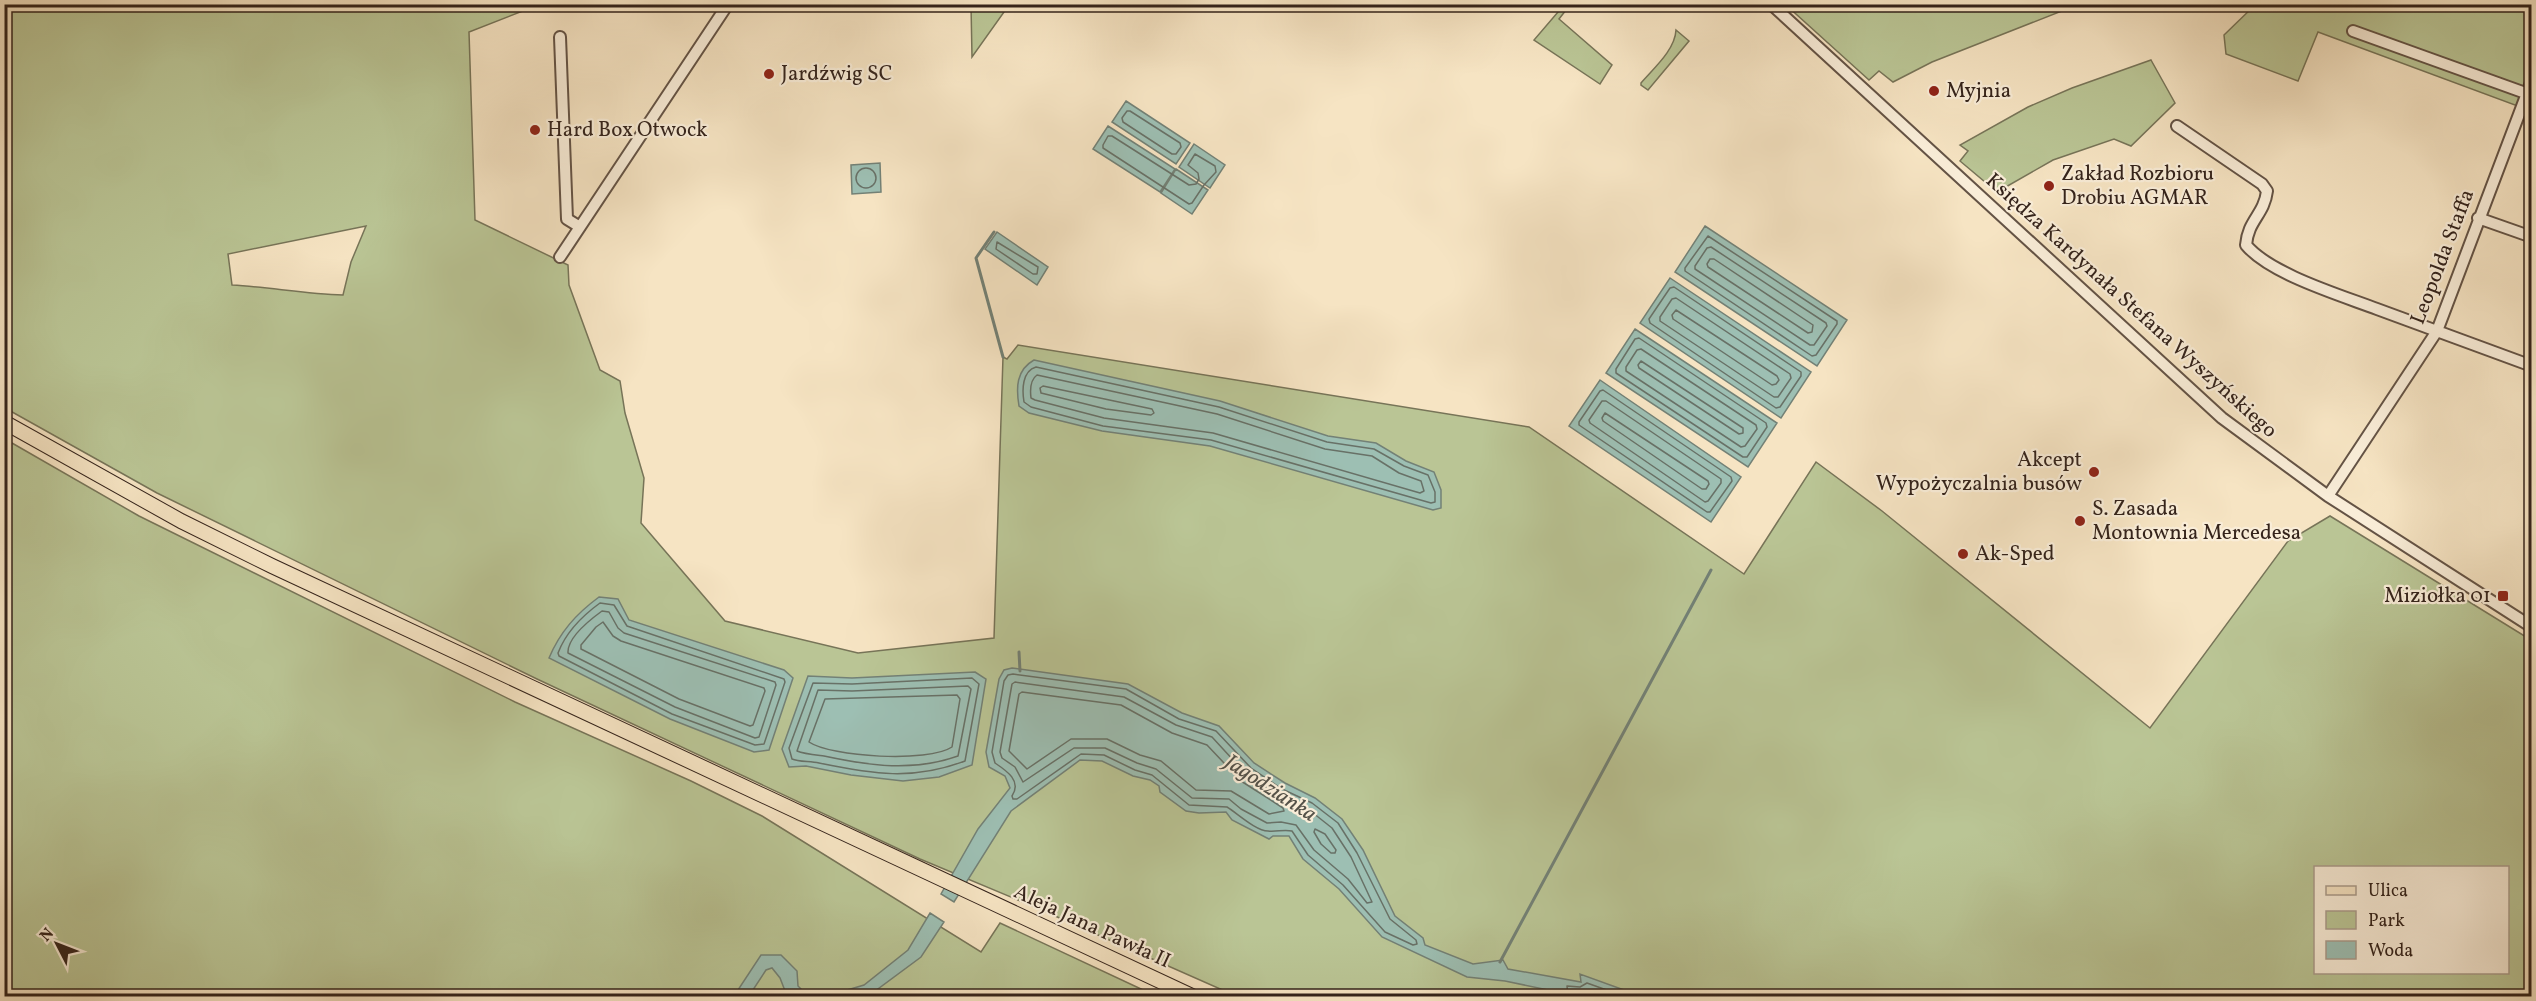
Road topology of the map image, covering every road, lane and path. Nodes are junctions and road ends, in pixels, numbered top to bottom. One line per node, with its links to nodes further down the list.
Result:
1 (728, 4): 9 (street)
2 (1771, 4): 15 (street, Księdza Kardynała Stefana Wyszyńskiego)
3 (2353, 31): 6 (street)
4 (560, 37): 9 (street)
5 (2532, 80): 6 (street, Leopolda Staffa)
6 (2529, 95): 8 (street, Leopolda Staffa)
7 (2177, 126): 12 (street)
8 (2478, 219): 10 (street); 12 (street, Leopolda Staffa)
9 (580, 227): 11 (street)
10 (2532, 237)
11 (560, 256)
12 (2437, 332): 13 (street); 15 (street, Leopolda Staffa)
13 (2532, 366)
14 (4, 422): 17 (main road, Aleja Jana Pawła II)
15 (2328, 496): 16 (street, Księdza Kardynała Stefana Wyszyńskiego)
16 (2532, 627)
17 (1192, 996)

